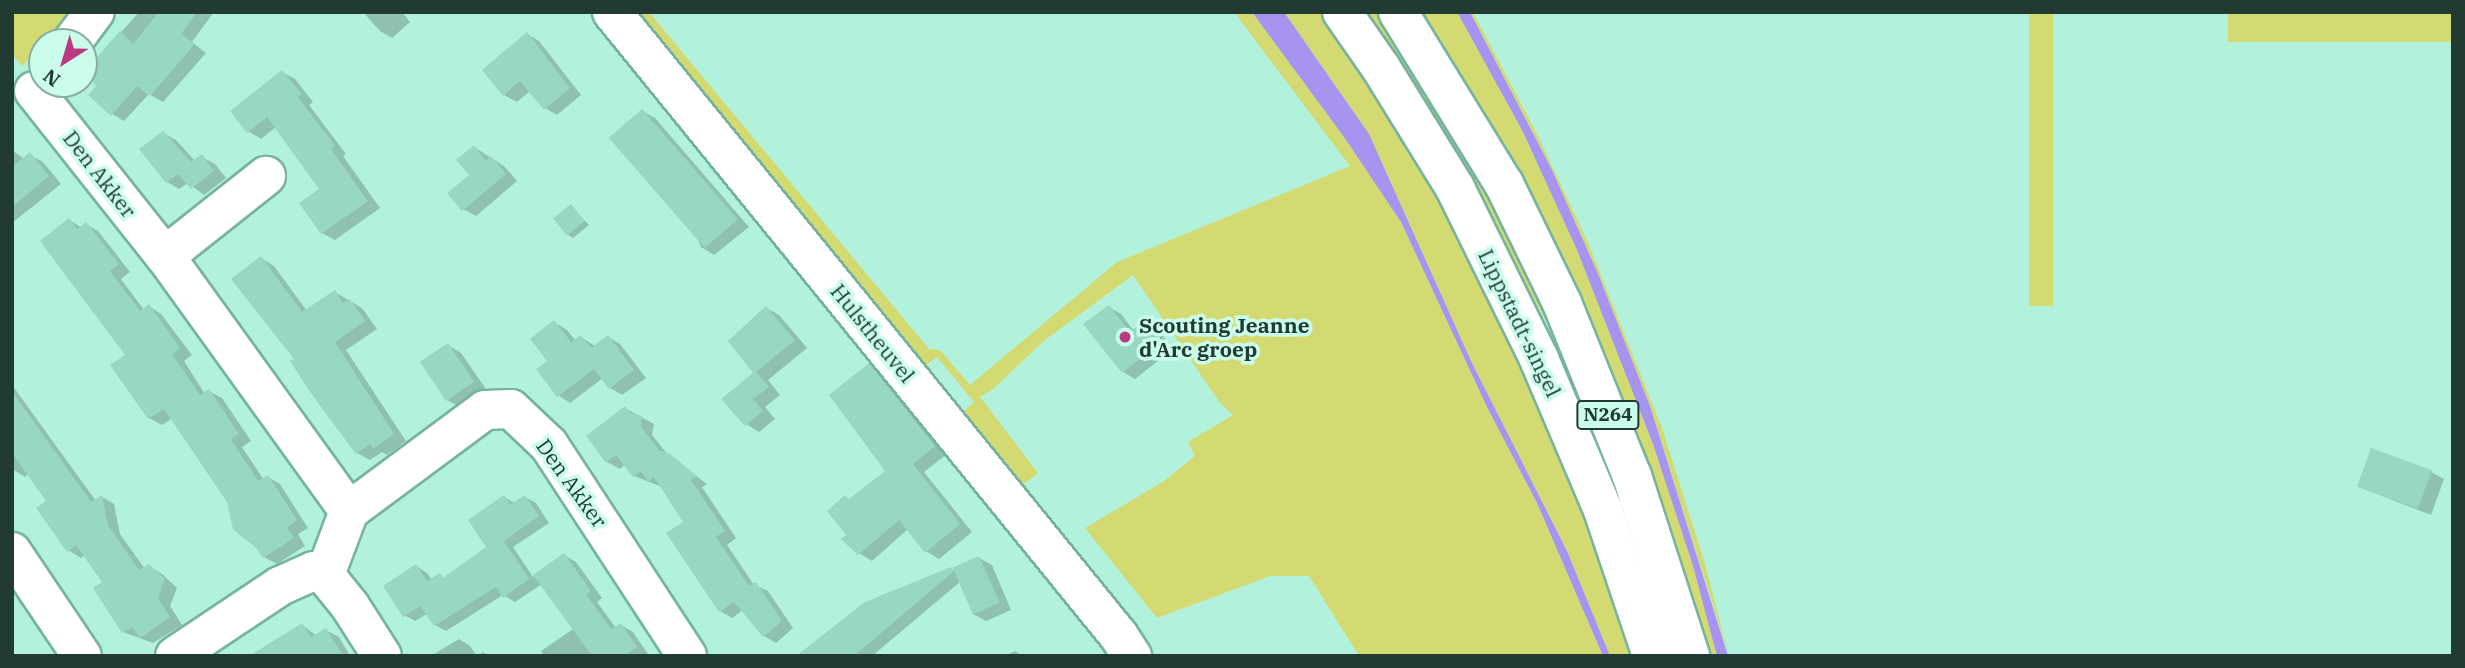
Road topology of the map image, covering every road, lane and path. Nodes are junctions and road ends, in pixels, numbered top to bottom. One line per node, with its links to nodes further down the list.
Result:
1 (95, 12): 5 (street)
2 (612, 12): 16 (street, Hulstheuvel)
3 (1342, 12): 17 (street, Lippstadt-singel / N264)
4 (1398, 12): 18 (street, Lippstadt-singel / N264)
5 (83, 28)
6 (32, 98): 8 (street, Den Akker)
7 (266, 176): 8 (street)
8 (165, 256): 9 (street, Den Akker)
9 (349, 511): 11 (street); 15 (street, Den Akker)
10 (12, 552): 12 (street)
11 (325, 575): 13 (street); 14 (street)
12 (82, 656)
13 (175, 656)
14 (382, 656)
15 (687, 656)
16 (1132, 656)
17 (1652, 656)
18 (1690, 656)

